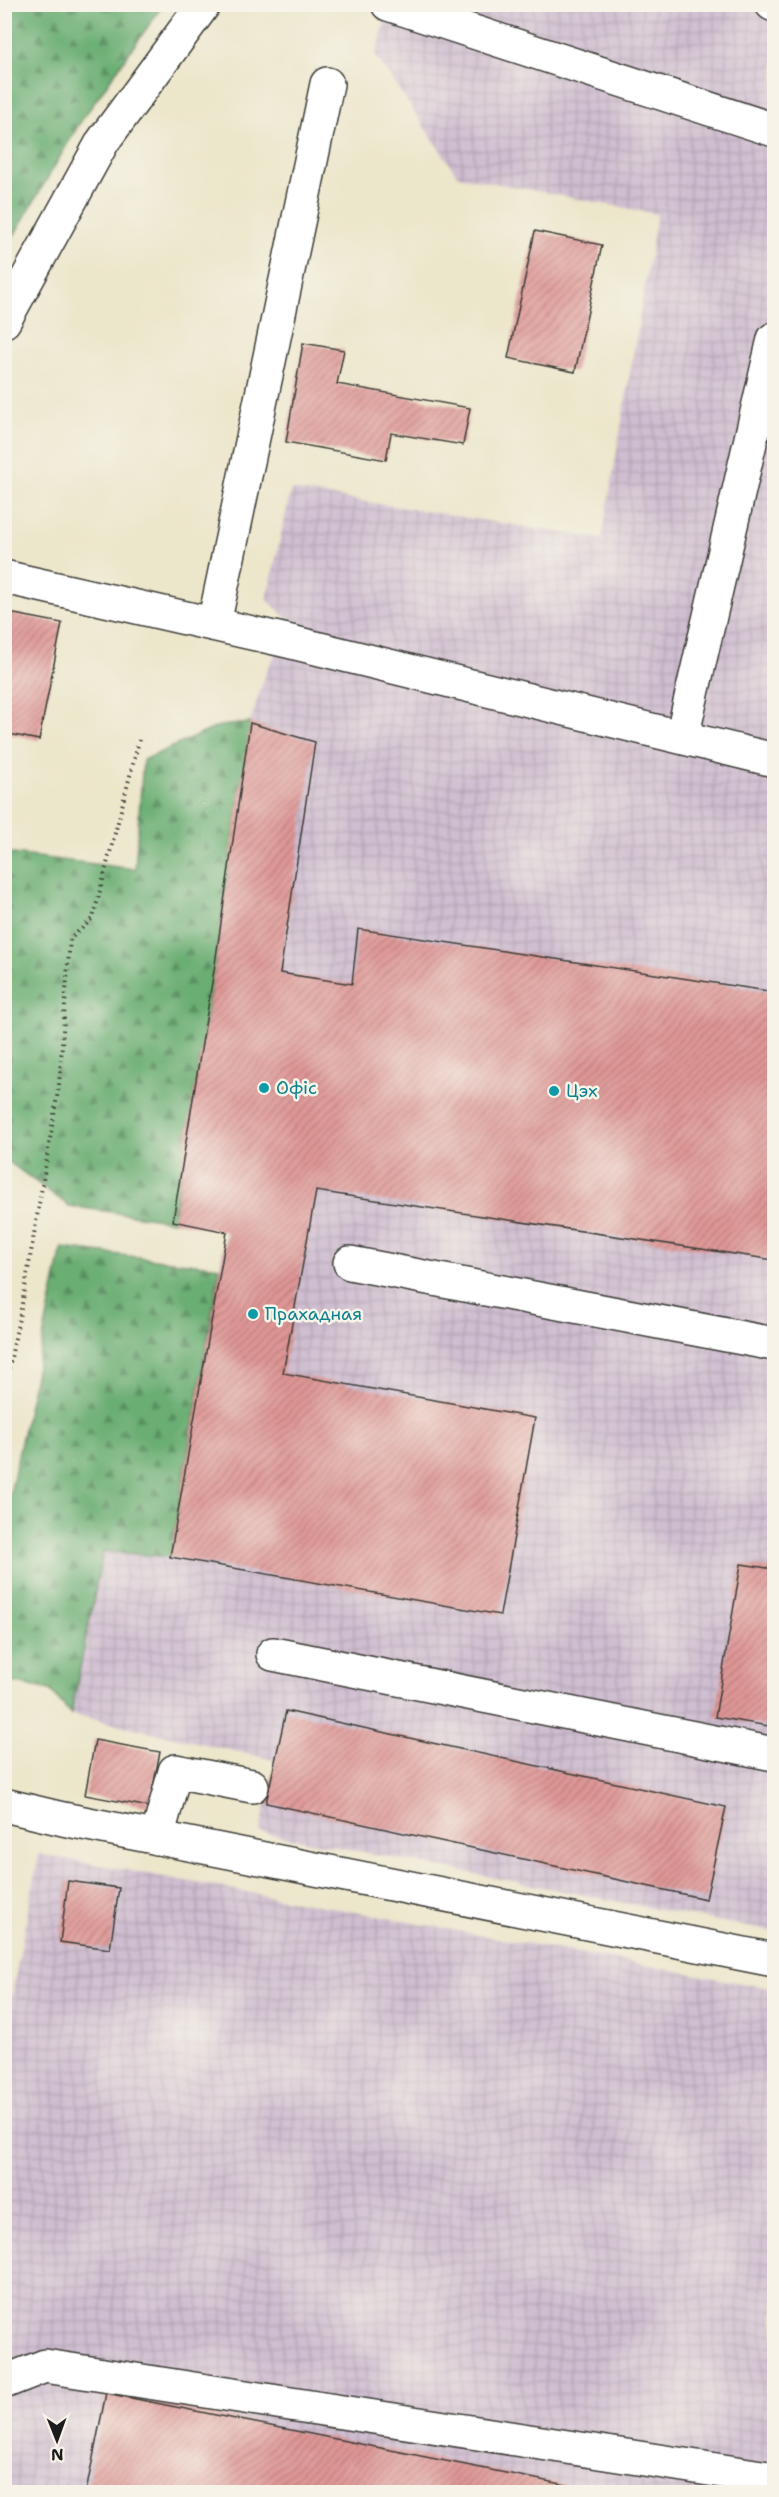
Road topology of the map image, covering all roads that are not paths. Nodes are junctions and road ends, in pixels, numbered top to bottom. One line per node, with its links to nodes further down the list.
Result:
1 (204, 4): 5 (street)
2 (387, 4): 4 (street)
3 (327, 84): 8 (street)
4 (774, 130)
5 (4, 321)
6 (774, 339): 9 (street)
7 (4, 577): 8 (street)
8 (214, 624): 9 (street)
9 (682, 737): 10 (street)
10 (774, 760)
11 (350, 1263): 12 (street)
12 (774, 1344)
13 (273, 1654): 14 (street)
14 (774, 1754)
15 (252, 1786): 17 (street)
16 (4, 1805): 17 (street)
17 (157, 1838): 18 (street)
18 (774, 1960)
19 (4, 2382): 20 (street)
20 (774, 2479)

